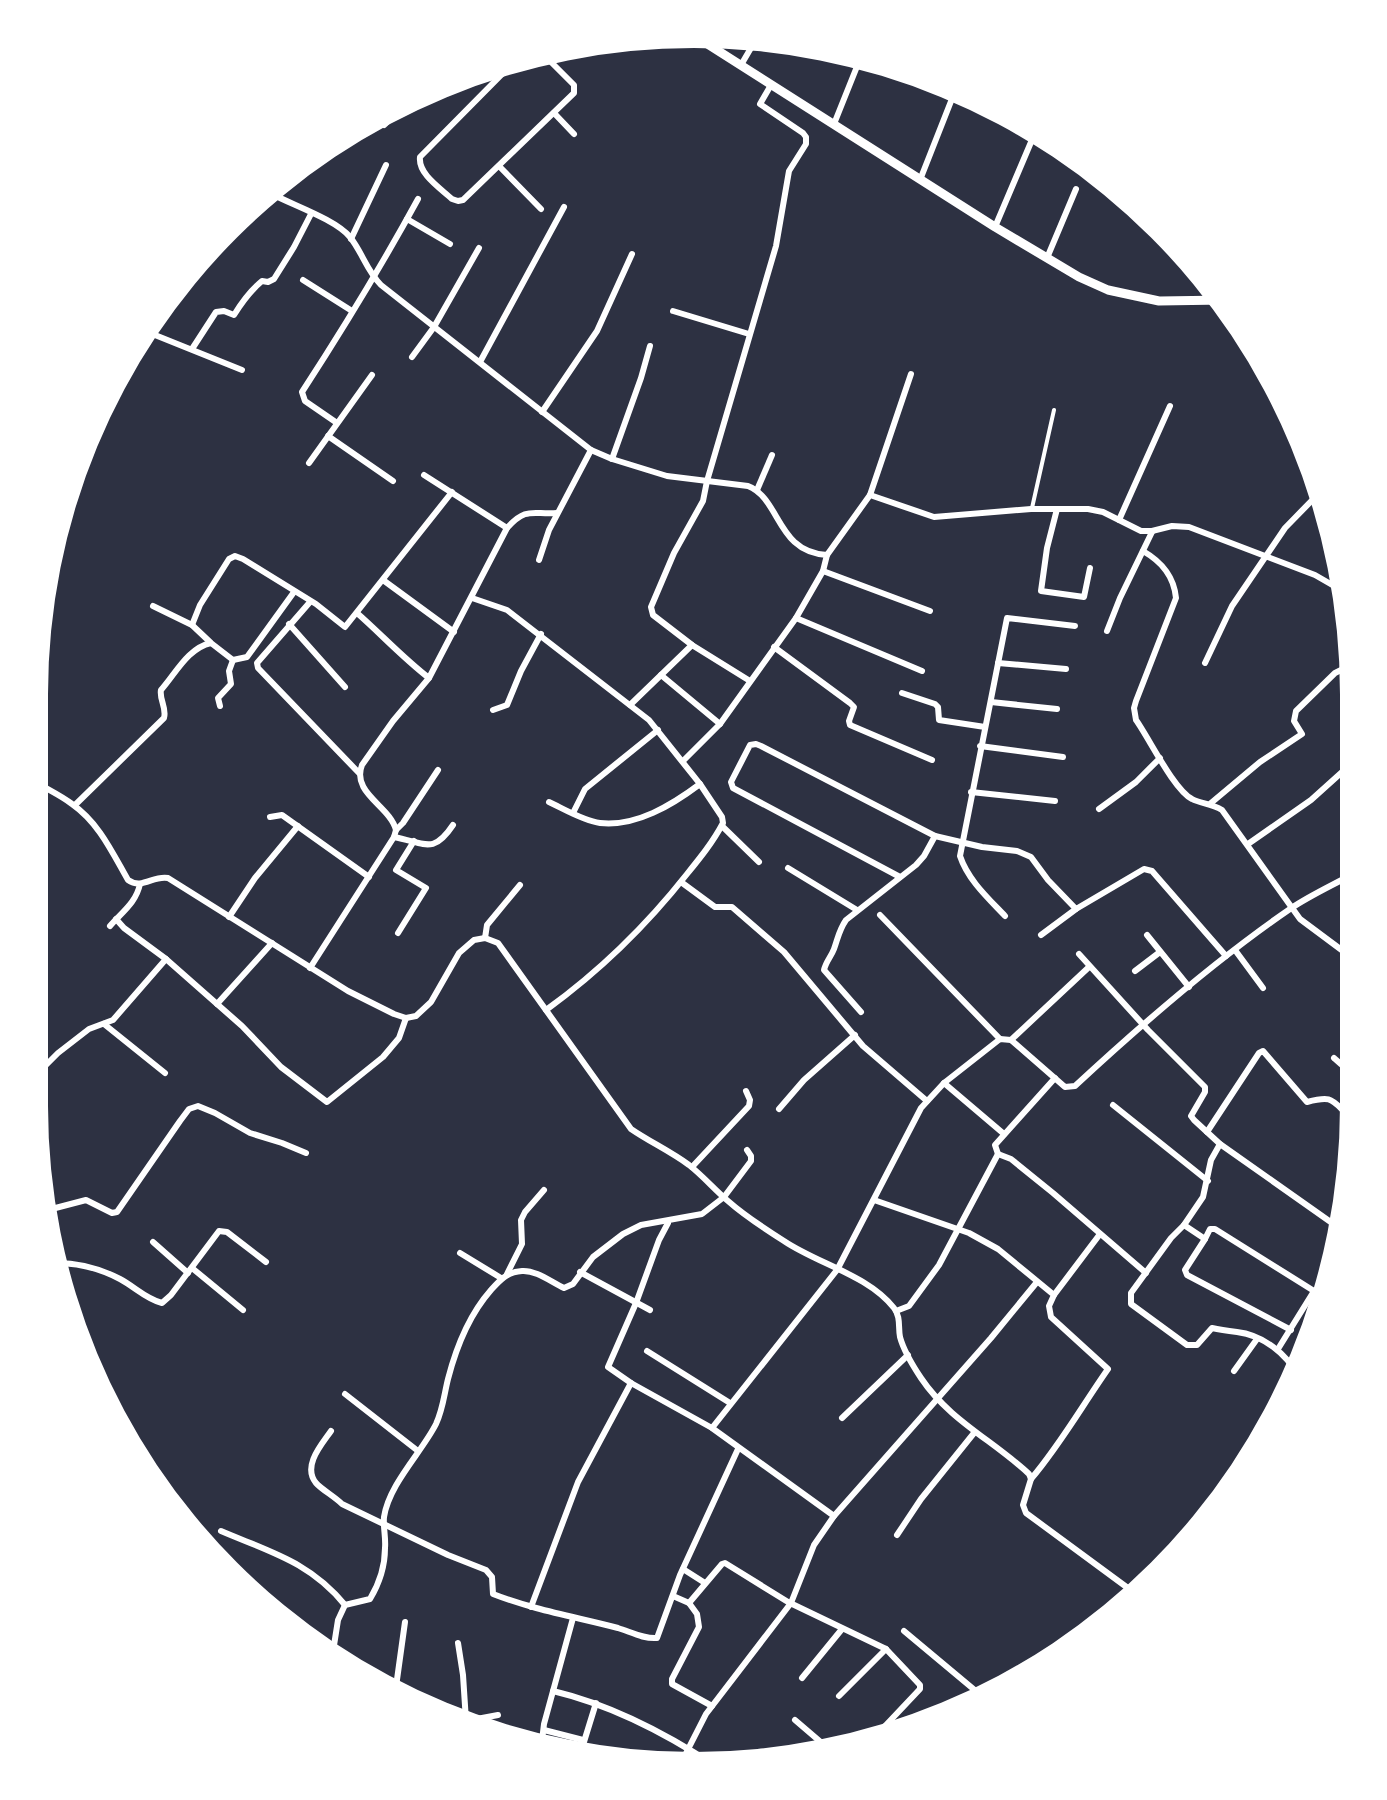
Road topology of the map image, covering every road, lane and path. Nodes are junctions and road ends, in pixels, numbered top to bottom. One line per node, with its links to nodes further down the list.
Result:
1 (717, 49): 4 (street)
2 (750, 50): 4 (street)
3 (552, 64): 9 (street)
4 (742, 65): 7 (street)
5 (856, 69): 10 (street)
6 (499, 78): 14 (street)
7 (771, 85): 10 (street); 35 (street)
8 (951, 101): 15 (street)
9 (554, 113): 11 (street); 14 (street)
10 (834, 124): 15 (street)
11 (574, 134)
12 (1031, 143): 23 (street)
13 (386, 165): 24 (street)
14 (499, 166): 20 (street)
15 (920, 180): 23 (street)
16 (1076, 189): 28 (street)
17 (280, 198): 21 (street)
18 (418, 199): 22 (street)
19 (564, 207): 40 (street)
20 (541, 208)
21 (311, 214): 24 (street); 38 (street)
22 (407, 219): 25 (street); 29 (street)
23 (995, 227): 28 (street)
24 (351, 239): 29 (street)
25 (450, 244)
26 (479, 248): 34 (street)
27 (632, 254): 46 (street)
28 (1047, 258): 31 (street)
29 (373, 277): 32 (street); 34 (street)
30 (304, 280): 32 (street)
31 (1206, 300)
32 (352, 310): 47 (street)
33 (673, 312): 35 (street)
34 (434, 327): 39 (street); 40 (street)
35 (750, 334): 54 (street)
36 (156, 335): 38 (street)
37 (650, 346): 51 (street)
38 (192, 349): 41 (street)
39 (412, 358)
40 (480, 362): 46 (street)
41 (242, 370)
42 (911, 374): 58 (street)
43 (372, 375): 47 (street)
44 (1170, 406): 63 (street)
45 (1054, 410): 60 (lane)
46 (542, 412): 49 (street)
47 (337, 423): 48 (street)
48 (328, 436): 52 (street); 55 (street)
49 (591, 450): 51 (street); 62 (street)
50 (772, 455): 56 (street)
51 (612, 459): 54 (street)
52 (309, 464)
53 (424, 474): 57 (street)
54 (707, 481): 56 (street); 88 (street)
55 (393, 482)
56 (758, 490): 67 (street)
57 (452, 492): 64 (street); 72 (street)
58 (870, 496): 60 (street); 67 (street)
59 (1310, 503): 68 (street)
60 (1028, 509): 61 (street)
61 (1057, 509): 63 (street); 70 (street)
62 (557, 514): 64 (street); 69 (street)
63 (1120, 520): 65 (street)
64 (508, 528): 75 (street)
65 (1152, 531): 66 (street); 68 (street)
66 (1143, 552): 84 (street); 111 (street)
67 (827, 554): 71 (street)
68 (1266, 556): 73 (street); 92 (street)
69 (539, 560)
70 (1090, 568)
71 (823, 572): 78 (street); 80 (street)
72 (383, 580): 79 (street); 85 (street)
73 (1330, 583)
74 (294, 592): 76 (street); 82 (street); 90 (street)
75 (472, 598): 85 (street); 86 (street)
76 (310, 602): 79 (street); 81 (street)
77 (153, 606): 82 (street)
78 (930, 611)
79 (356, 613): 97 (street)
80 (796, 618): 89 (street); 94 (street)
81 (290, 624): 99 (street); 115 (street)
82 (192, 625): 87 (street)
83 (1075, 626): 91 (street)
84 (1107, 631)
85 (454, 632): 97 (street)
86 (541, 634): 102 (street); 105 (street)
87 (211, 643): 90 (street); 123 (street)
88 (692, 646): 96 (street); 98 (street)
89 (774, 648): 98 (street); 112 (street)
90 (234, 660): 103 (street)
91 (998, 663): 93 (street); 101 (street)
92 (1205, 663)
93 (1066, 669)
94 (922, 671)
95 (1339, 672): 122 (street)
96 (661, 674): 102 (street); 106 (street)
97 (429, 678): 115 (street)
98 (750, 681): 106 (street)
99 (345, 687)
100 (902, 693): 107 (street)
101 (991, 702): 104 (street); 107 (street)
102 (630, 705): 108 (street)
103 (220, 706)
104 (1057, 709)
105 (493, 710)
106 (720, 724): 113 (street)
107 (982, 727): 109 (street)
108 (658, 730): 113 (street); 125 (street)
109 (980, 746): 110 (street); 119 (street)
110 (1063, 757)
111 (1160, 758): 122 (street); 124 (street)
112 (932, 760)
113 (684, 761): 117 (street)
114 (438, 770): 130 (street)
115 (359, 773): 130 (street)
116 (1340, 774): 134 (street)
117 (700, 784): 125 (street); 129 (street)
118 (48, 789): 123 (street)
119 (972, 792): 120 (street); 133 (street)
120 (1055, 801)
121 (549, 802): 125 (street)
122 (1210, 803): 134 (street)
123 (75, 805): 141 (street)
124 (1099, 809)
125 (573, 813)
126 (270, 817): 128 (street)
127 (454, 825): 132 (street)
128 (298, 826): 137 (street); 148 (street)
129 (722, 826): 135 (street); 140 (street)
130 (395, 833): 132 (street); 137 (street)
131 (938, 837): 133 (street); 138 (street); 138 (street)
132 (414, 841): 149 (street)
133 (962, 843): 144 (street); 147 (street)
134 (1248, 844): 143 (street)
135 (759, 862)
136 (788, 868): 145 (street)
137 (369, 876): 161 (street)
138 (900, 877): 145 (street)
139 (1340, 880): 143 (street)
140 (681, 882): 166 (street); 171 (street)
141 (140, 884): 148 (street); 159 (street)
142 (520, 885): 152 (street)
143 (1292, 907): 154 (street); 155 (street)
144 (1076, 909): 150 (street); 158 (street)
145 (857, 910): 167 (street)
146 (880, 915): 172 (street)
147 (1005, 916)
148 (229, 917): 153 (street)
149 (398, 933)
150 (1041, 934)
151 (1147, 935): 156 (street)
152 (485, 938): 166 (street); 168 (street)
153 (272, 943): 161 (street); 165 (street)
154 (1340, 949)
155 (1235, 950): 158 (street); 164 (street)
156 (1160, 952): 162 (street); 163 (street)
157 (1079, 954): 160 (street)
158 (1226, 956): 163 (street)
159 (166, 959): 165 (street); 169 (street)
160 (1089, 967): 170 (street); 173 (street)
161 (310, 968): 168 (street)
162 (1135, 971)
163 (1189, 987): 170 (street)
164 (1263, 988)
165 (216, 1004): 168 (street)
166 (546, 1010): 191 (street)
167 (861, 1012)
168 (406, 1018)
169 (104, 1024): 175 (street); 177 (street)
170 (1144, 1025): 178 (street); 185 (street)
171 (855, 1035): 181 (street); 183 (street)
172 (1000, 1039): 173 (street); 179 (street)
173 (1011, 1040): 178 (street)
174 (1334, 1058): 176 (street)
175 (48, 1062)
176 (1340, 1063)
177 (165, 1074)
178 (1055, 1078): 186 (street)
179 (944, 1083): 181 (street); 186 (street)
180 (746, 1091): 191 (street)
181 (927, 1101): 195 (street)
182 (1114, 1105): 192 (street)
183 (779, 1109)
184 (1340, 1109): 185 (street)
185 (1207, 1132): 187 (street)
186 (1004, 1134): 190 (street)
187 (1220, 1144): 192 (street); 197 (street)
188 (747, 1150): 194 (street)
189 (306, 1153): 196 (street)
190 (998, 1154): 200 (street); 201 (street)
191 (692, 1168): 194 (street)
192 (1208, 1181): 199 (street)
193 (544, 1190): 211 (street)
194 (724, 1197): 208 (street); 209 (street)
195 (874, 1200): 200 (street); 208 (street)
196 (56, 1208)
197 (1329, 1221)
198 (668, 1223): 216 (street)
199 (1184, 1226): 202 (street); 210 (street)
200 (956, 1229): 212 (street); 219 (street)
201 (1100, 1234): 210 (street); 214 (street)
202 (1205, 1239): 213 (street); 220 (street)
203 (153, 1242): 207 (street)
204 (460, 1253): 211 (street)
205 (67, 1262): 207 (street)
206 (266, 1262): 207 (street)
207 (190, 1270): 217 (street)
208 (837, 1270): 219 (street); 230 (street)
209 (580, 1272): 211 (street); 216 (street)
210 (1146, 1273): 221 (street)
211 (504, 1276): 236 (street)
212 (1037, 1282): 214 (street); 229 (street)
213 (1312, 1290)
214 (1054, 1295): 237 (street)
215 (1310, 1298): 220 (street)
216 (636, 1302): 218 (street); 227 (street)
217 (243, 1310)
218 (650, 1310)
219 (896, 1310): 224 (street)
220 (1291, 1330): 222 (street)
221 (1257, 1339): 222 (street); 226 (street)
222 (1278, 1350): 225 (street)
223 (647, 1351): 230 (street)
224 (908, 1356): 229 (street); 231 (street)
225 (1288, 1360)
226 (1234, 1371)
227 (631, 1383): 232 (street); 249 (street)
228 (344, 1394): 236 (street)
229 (937, 1398): 234 (street); 238 (street)
230 (730, 1403): 232 (street)
231 (842, 1418)
232 (712, 1428): 235 (street)
233 (331, 1430): 239 (street)
234 (974, 1433): 237 (street); 241 (street)
235 (738, 1448): 238 (street); 242 (street)
236 (418, 1450): 239 (street)
237 (1031, 1479): 244 (street)
238 (834, 1516): 247 (street)
239 (384, 1526): 248 (street); 249 (street)
240 (221, 1531): 248 (street)
241 (897, 1536)
242 (683, 1569): 243 (street); 245 (street)
243 (705, 1583): 246 (street); 247 (street)
244 (1125, 1586)
245 (673, 1596): 246 (street); 250 (street)
246 (689, 1603): 263 (street)
247 (791, 1603): 252 (street); 263 (street)
248 (345, 1606): 254 (street)
249 (531, 1608): 250 (street)
250 (572, 1618): 260 (street)
251 (405, 1622): 258 (street)
252 (842, 1629): 256 (street); 257 (street)
253 (904, 1630): 259 (street)
254 (334, 1643)
255 (458, 1643): 264 (street)
256 (886, 1650): 261 (street); 268 (street)
257 (802, 1678)
258 (397, 1680)
259 (973, 1689)
260 (553, 1691): 262 (street); 269 (street)
261 (839, 1696)
262 (596, 1703): 271 (street); 273 (street)
263 (712, 1706): 273 (street)
264 (466, 1710)
265 (498, 1715): 266 (street)
266 (484, 1717)
267 (796, 1720): 272 (street)
268 (889, 1721)
269 (544, 1730): 270 (street); 271 (street)
270 (543, 1734)
271 (583, 1740)
272 (818, 1740)
273 (688, 1748): 274 (street); 275 (street)
274 (686, 1752)
275 (694, 1752)

